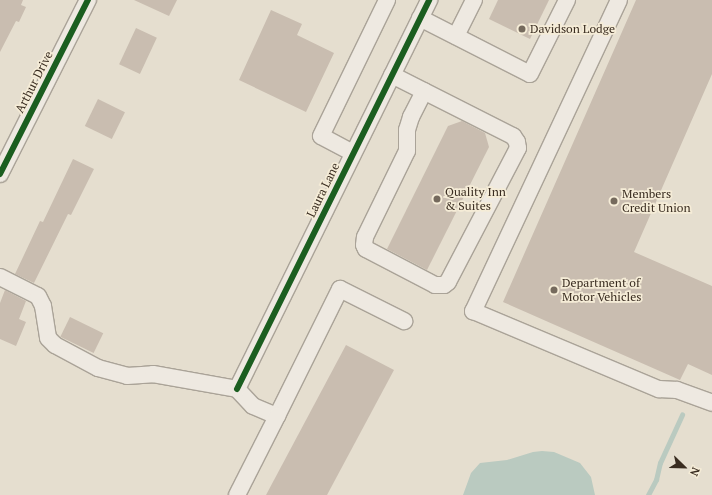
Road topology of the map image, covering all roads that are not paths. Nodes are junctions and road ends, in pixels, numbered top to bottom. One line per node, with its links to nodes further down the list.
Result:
1 (88, 0): 12 (street, Arthur Drive)
2 (386, 0): 11 (street)
3 (430, 0): 7 (street, Laura Lane)
4 (474, 0): 8 (street)
5 (567, 0): 8 (street)
6 (619, 0): 16 (street)
7 (420, 18): 8 (street); 9 (street, Laura Lane)
8 (456, 36)
9 (392, 75): 10 (street); 11 (street, Laura Lane)
10 (424, 91): 10 (street)
11 (354, 153): 15 (street, Laura Lane)
12 (0, 174)
13 (0, 277): 15 (street)
14 (404, 321): 17 (street)
15 (237, 389): 17 (street)
16 (712, 404)
17 (277, 416): 18 (street)
18 (237, 495)

